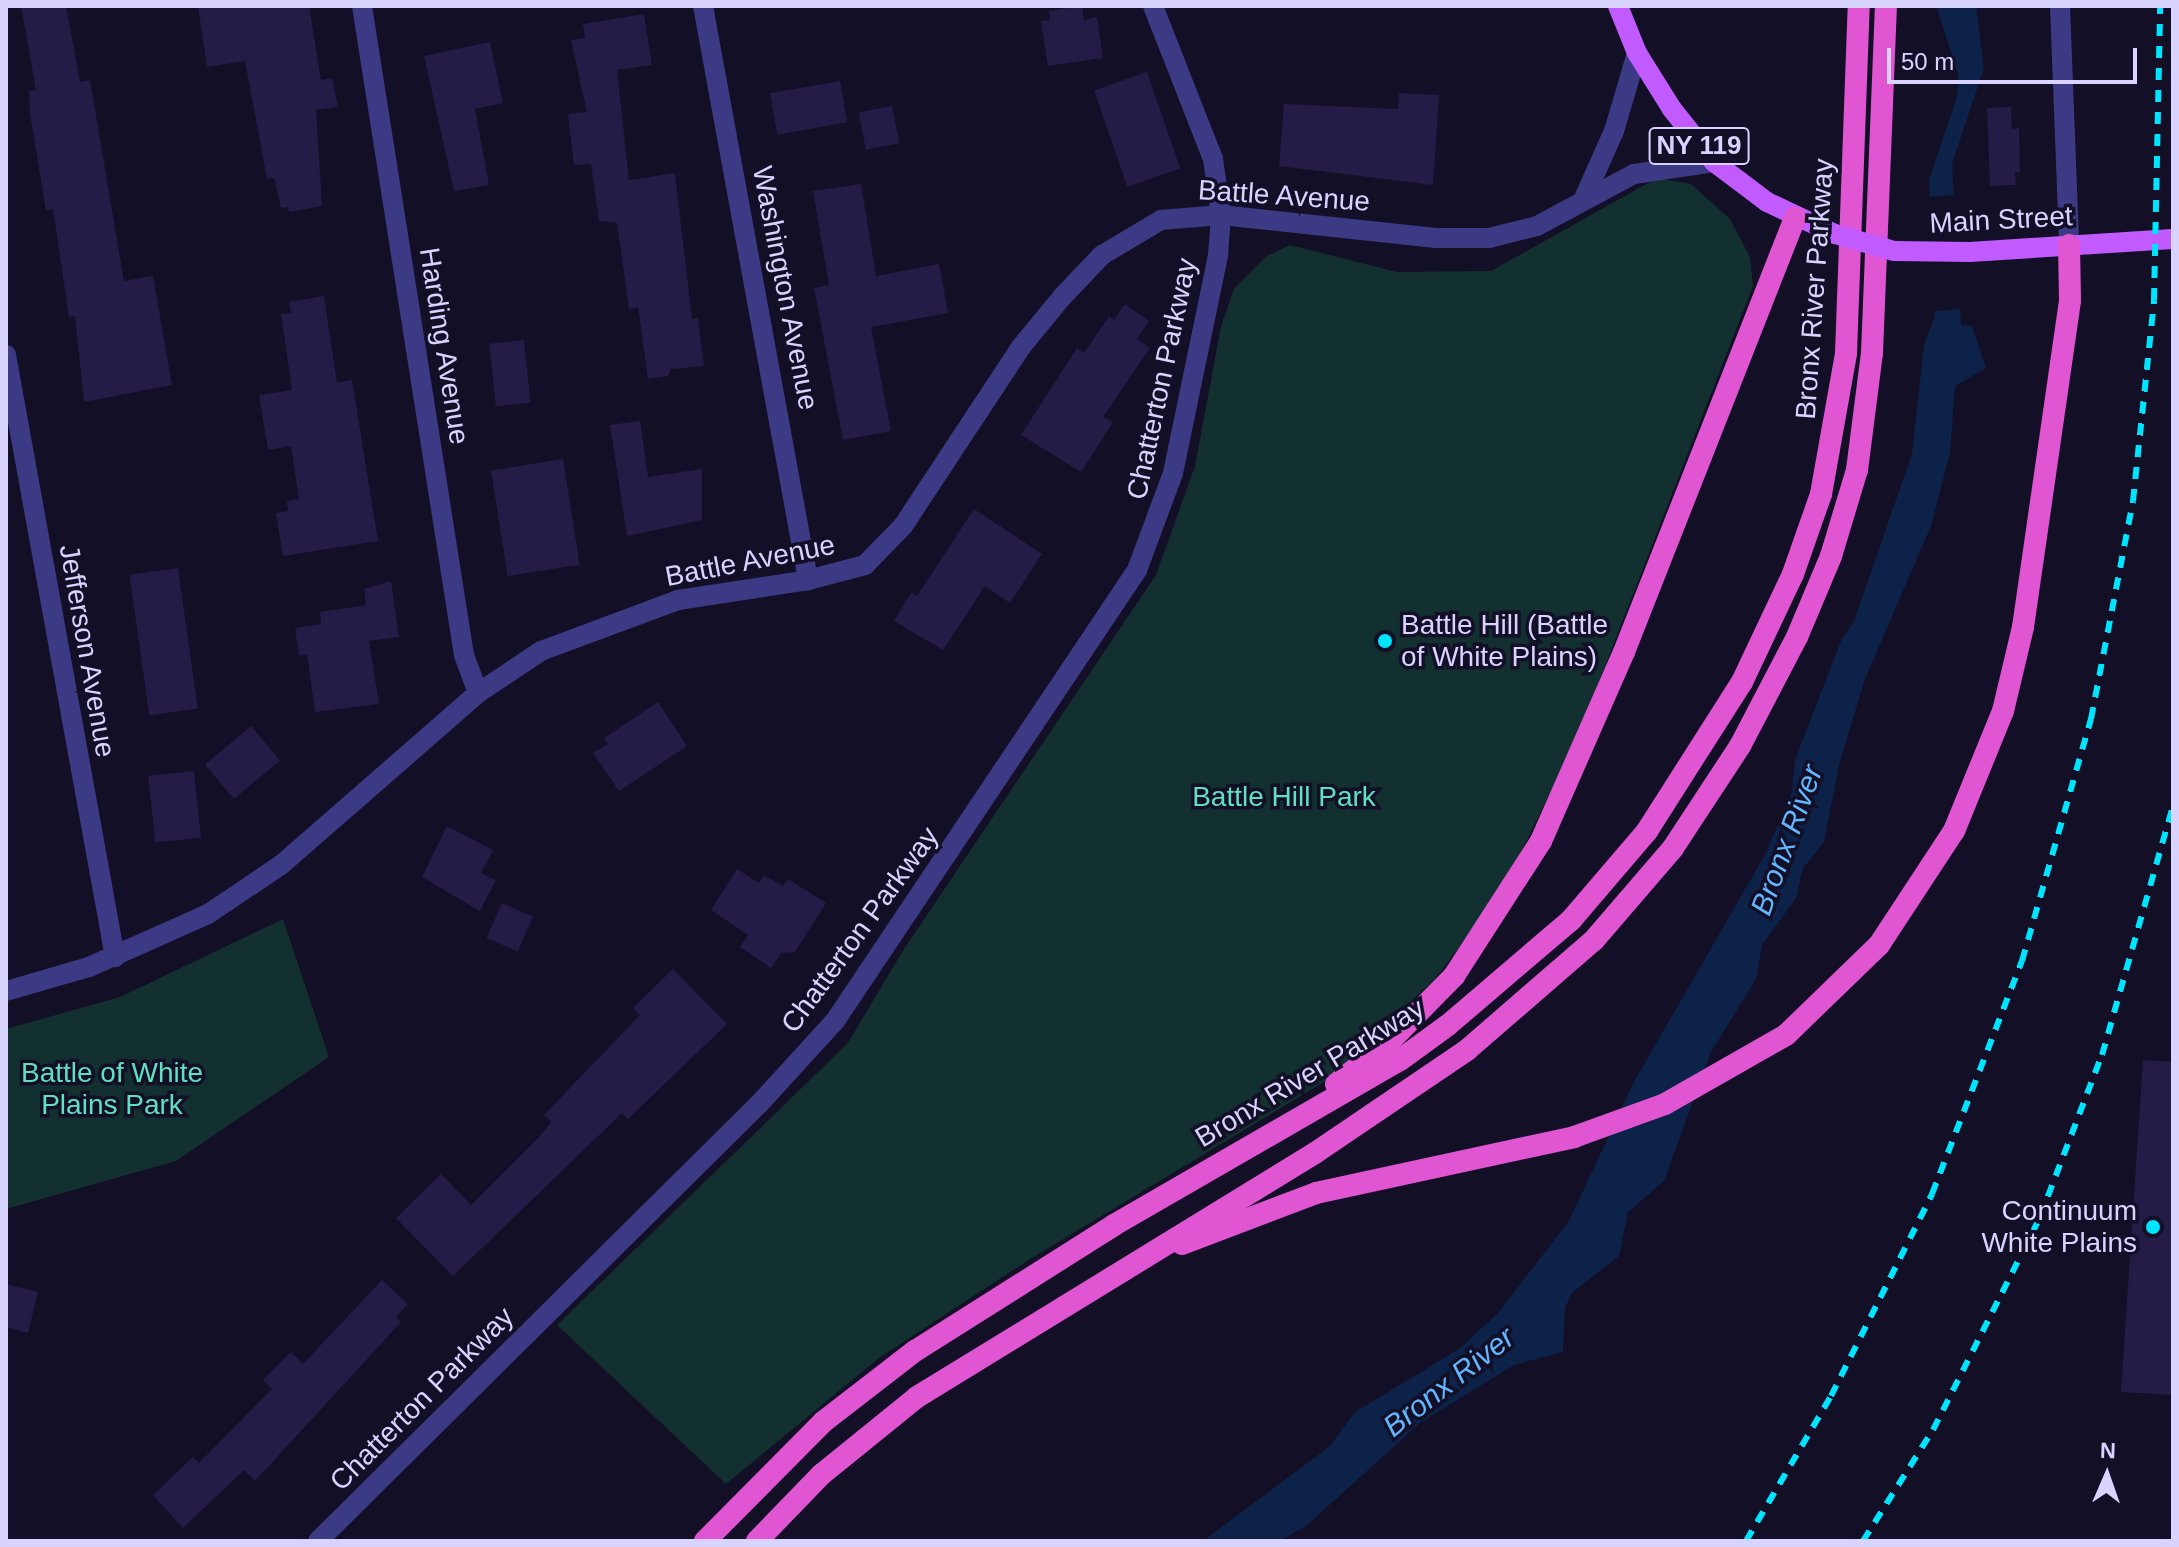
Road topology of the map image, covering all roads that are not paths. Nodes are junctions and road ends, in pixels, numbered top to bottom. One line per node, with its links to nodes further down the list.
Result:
1 (362, 6): 18 (street, Harding Avenue)
2 (703, 6): 17 (street, Washington Avenue)
3 (1153, 6): 12 (street, Chatterton Parkway)
4 (1618, 6): 9 (main road, NY 119)
5 (1635, 6): 9 (main road)
6 (1859, 6): 21 (highway, Bronx River Parkway)
7 (1886, 6): 22 (highway, Bronx River Parkway)
8 (2060, 6): 15 (street)
9 (1637, 53): 10 (main road, NY 119); 11 (street)
10 (1714, 162): 11 (street, Battle Avenue); 13 (main road, NY 119)
11 (1585, 196): 12 (street, Battle Avenue)
12 (1221, 215): 17 (street, Battle Avenue); 23 (street, Chatterton Parkway)
13 (1795, 217): 15 (main road, Main Street / NY 119, bridge); 21 (highway)
14 (2173, 239): 15 (main road, Main Street)
15 (2069, 245): 22 (highway)
16 (6, 355): 19 (street, Jefferson Avenue)
17 (808, 580): 18 (street, Battle Avenue)
18 (478, 693): 19 (street, Battle Avenue)
19 (115, 957): 20 (street, Battle Avenue)
20 (6, 991)
21 (1279, 1128): 24 (highway, Bronx River Parkway)
22 (1114, 1271): 25 (highway, Bronx River Parkway)
23 (318, 1541)
24 (705, 1541)
25 (757, 1541)

